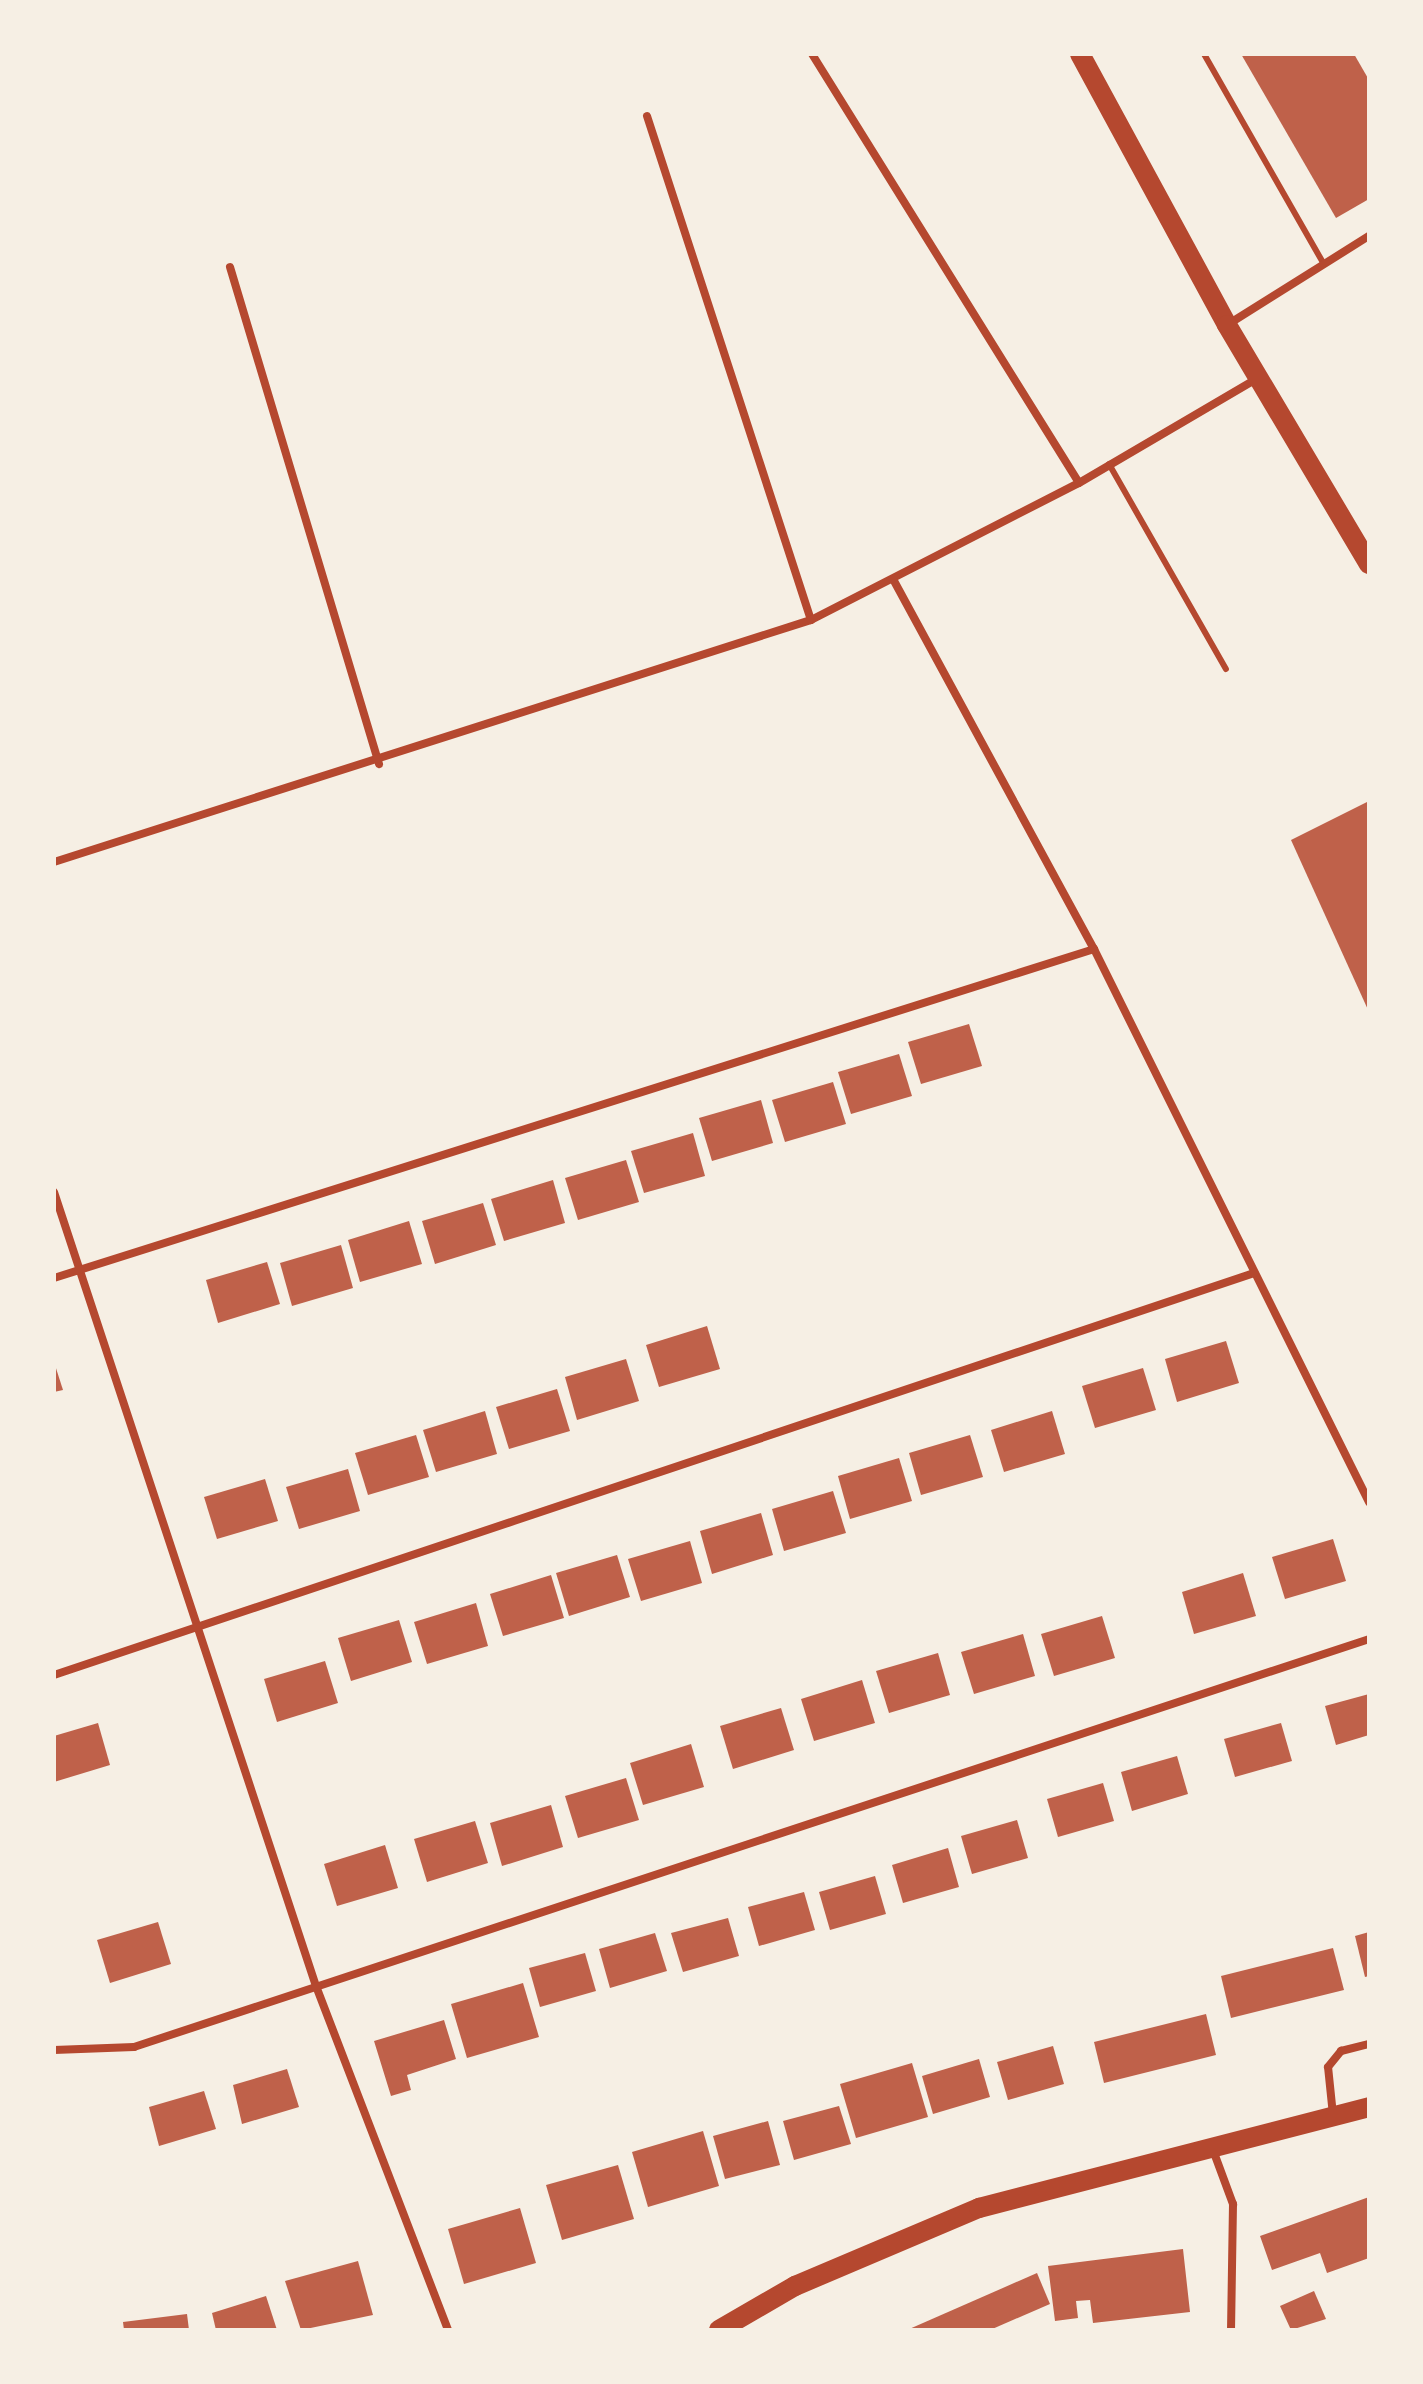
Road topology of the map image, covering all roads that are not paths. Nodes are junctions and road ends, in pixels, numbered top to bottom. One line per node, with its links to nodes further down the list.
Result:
1 (812, 54): 11 (street)
2 (1080, 54): 8 (main road)
3 (1204, 54): 6 (lane)
4 (647, 116): 14 (street)
5 (1369, 236): 6 (street)
6 (1323, 263): 8 (street)
7 (230, 267): 16 (street)
8 (1227, 325): 9 (main road)
9 (1262, 375): 10 (street); 12 (main road)
10 (1108, 463): 11 (street); 15 (lane)
11 (1079, 483): 13 (street)
12 (1369, 564)
13 (893, 579): 14 (street); 18 (street)
14 (811, 620): 16 (street)
15 (1226, 669)
16 (379, 764): 17 (street)
17 (54, 862)
18 (1094, 949): 20 (street); 21 (street)
19 (54, 1192): 20 (street)
20 (80, 1270): 22 (street); 24 (street)
21 (1254, 1273): 23 (street); 24 (street)
22 (54, 1278)
23 (1369, 1502)
24 (196, 1629): 26 (street); 27 (street)
25 (1369, 1639): 27 (street)
26 (54, 1675)
27 (316, 1986): 29 (street); 33 (street)
28 (1369, 2044): 31 (street)
29 (54, 2050)
30 (1369, 2107): 31 (main road)
31 (1333, 2116): 32 (main road)
32 (1212, 2145): 34 (main road); 35 (street)
33 (448, 2330)
34 (719, 2330)
35 (1231, 2330)

